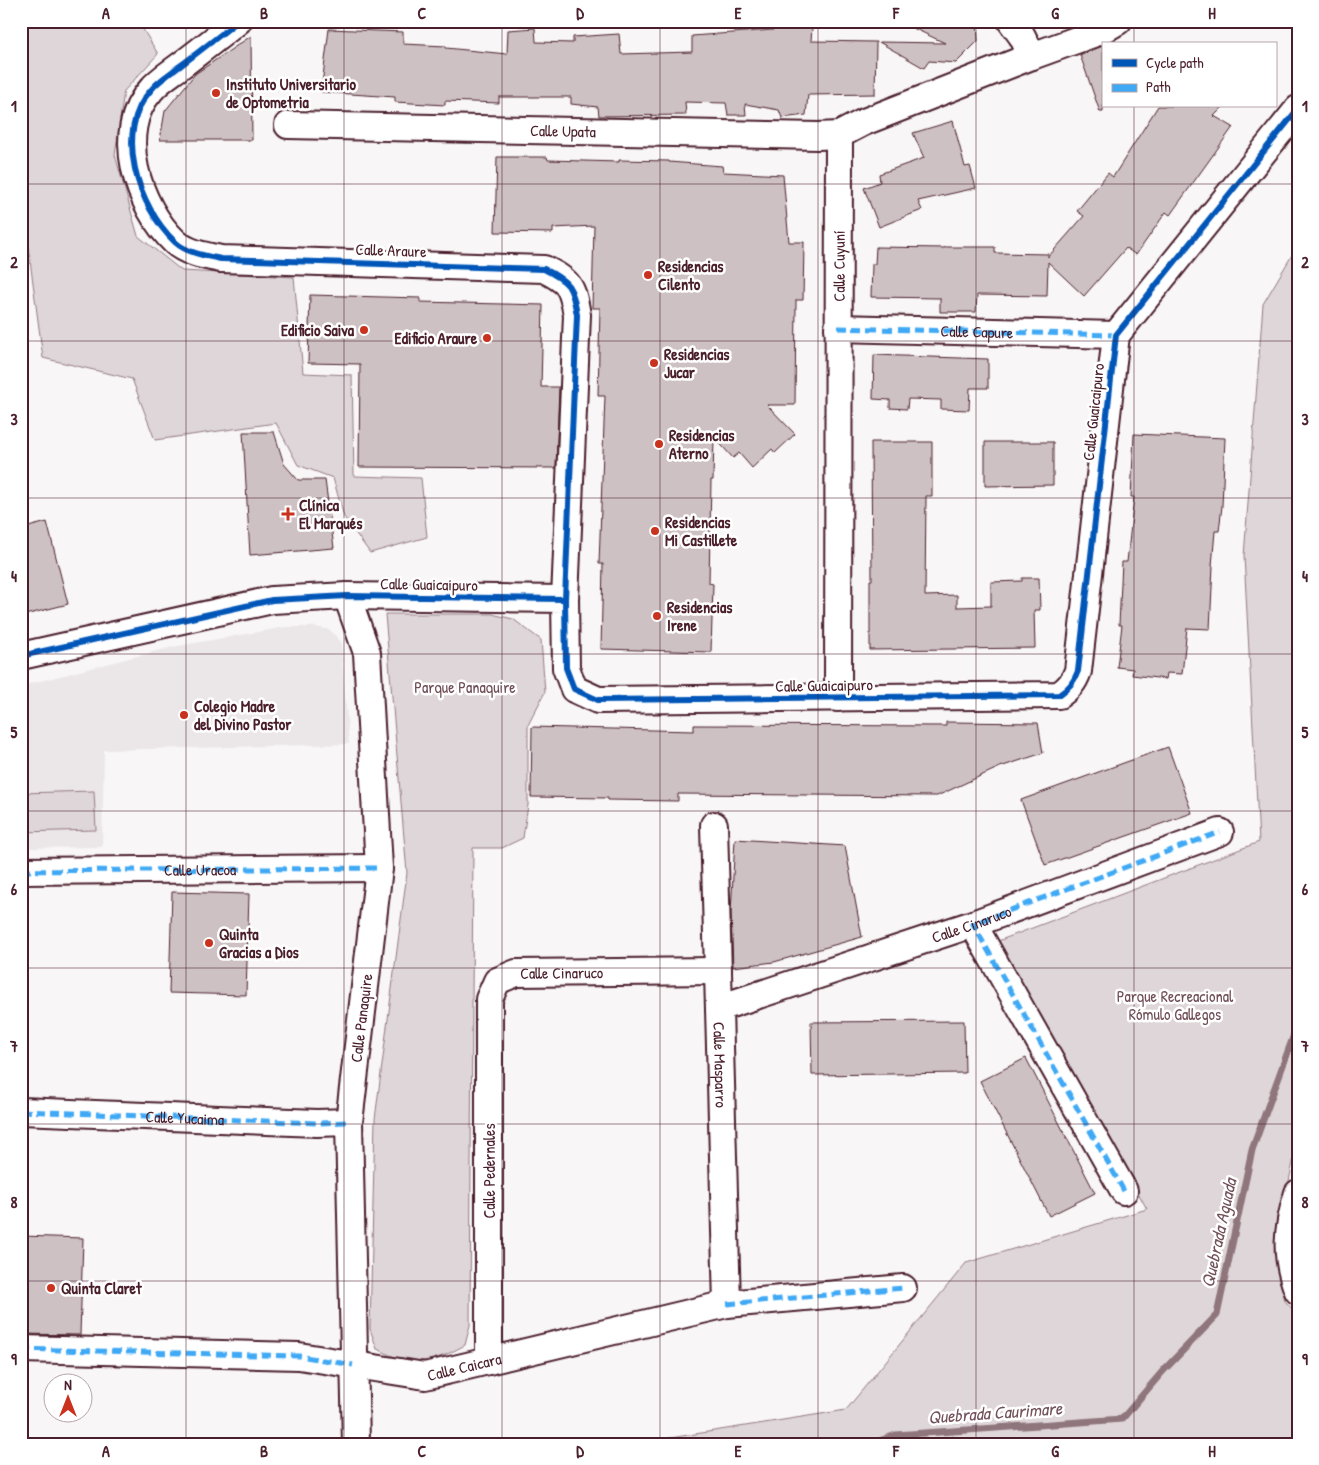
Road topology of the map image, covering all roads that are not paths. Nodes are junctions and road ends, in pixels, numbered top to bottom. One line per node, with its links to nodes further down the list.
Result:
1 (238, 21): 11 (street, Calle Araure)
2 (1011, 21): 4 (street)
3 (1118, 21): 4 (street)
4 (1032, 56): 7 (street)
5 (1298, 109): 9 (street)
6 (288, 125): 7 (street, Calle Upata)
7 (839, 135): 8 (street, Calle Cuyuní)
8 (838, 328): 9 (street, Calle Capure); 13 (street, Calle Cuyuní)
9 (1116, 335): 13 (street, Calle Guaicaipuro)
10 (347, 596): 11 (street, Calle Guaicaipuro); 12 (street, Calle Guaicaipuro); 16 (street, Calle Panaquire)
11 (565, 599): 13 (street, Calle Guaicaipuro)
12 (21, 656)
13 (838, 698)
14 (714, 825): 19 (street, Calle Masparro)
15 (1220, 832): 18 (street, Calle Cinaruco)
16 (379, 868): 17 (street, Calle Uracoa); 23 (street, Calle Panaquire)
17 (21, 871)
18 (973, 924): 21 (street, Calle Cinaruco); 24 (street)
19 (718, 971): 20 (street, Calle Cinaruco); 21 (street, Calle Masparro)
20 (496, 981): 30 (street, Calle Pedernales)
21 (719, 1008): 28 (street, Calle Masparro)
22 (21, 1111): 23 (street, Calle Yucaima)
23 (349, 1122): 31 (street, Calle Panaquire)
24 (1124, 1192)
25 (1298, 1193): 27 (street)
26 (903, 1288): 28 (street, Calle Caicara)
27 (1298, 1292)
28 (727, 1304): 30 (street, Calle Caicara)
29 (21, 1349): 31 (street, Calle Caicara)
30 (489, 1361): 31 (street, Calle Caicara)
31 (353, 1365): 32 (street, Calle Panaquire)
32 (356, 1444)

